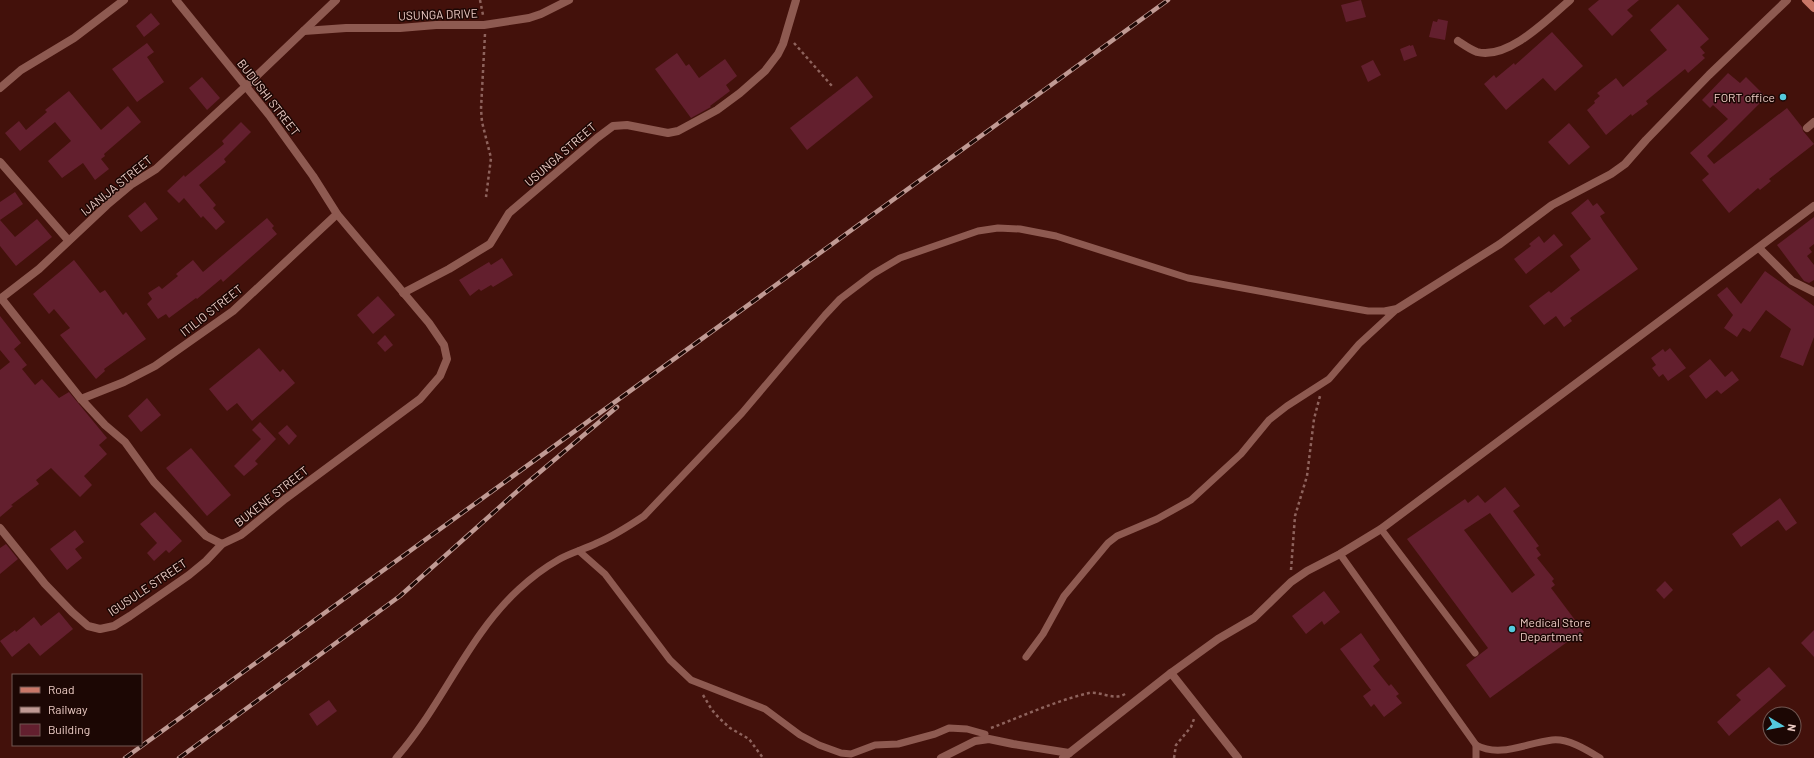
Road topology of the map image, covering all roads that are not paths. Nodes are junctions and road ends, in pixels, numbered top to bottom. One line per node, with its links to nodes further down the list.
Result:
1 (124, 0): 13 (street)
2 (176, 0): 12 (street, BUDUSHI STREET)
3 (336, 0): 10 (street, IJANIJA STREET)
4 (569, 0): 10 (street, USUNGA DRIVE)
5 (796, 0): 22 (street, USUNGA STREET)
6 (1570, 0): 11 (street)
7 (1787, 0): 24 (street)
8 (1806, 0): 9 (main road)
9 (1814, 8)
10 (304, 32): 12 (street, IJANIJA STREET)
11 (1458, 41)
12 (246, 87): 18 (street, BUDUSHI STREET); 19 (street, IJANIJA STREET)
13 (0, 88)
14 (1814, 122): 15 (street)
15 (1807, 128)
16 (0, 162): 19 (street)
17 (1814, 206): 20 (street)
18 (337, 214): 22 (street, BUDUSHI STREET); 26 (street, ITILIO STREET)
19 (68, 240): 23 (street, IJANIJA STREET)
20 (1759, 248): 21 (street); 28 (street)
21 (1814, 292)
22 (403, 293): 29 (street, BUKENE STREET)
23 (0, 298): 26 (street)
24 (1397, 309): 25 (street); 33 (lane)
25 (1388, 311): 30 (lane)
26 (81, 399): 29 (street)
27 (0, 528): 29 (street, IGUSULE STREET)
28 (1381, 529): 31 (street); 32 (lane)
29 (222, 544)
30 (579, 551): 35 (lane); 38 (lane)
31 (1340, 554): 34 (street); 36 (lane)
32 (1475, 653)
33 (1026, 657)
34 (1171, 673): 37 (street); 40 (street)
35 (985, 734)
36 (1476, 745): 41 (lane); 42 (lane)
37 (1066, 755): 39 (street)
38 (396, 758)
39 (940, 758)
40 (1238, 758)
41 (1476, 758)
42 (1600, 758)

